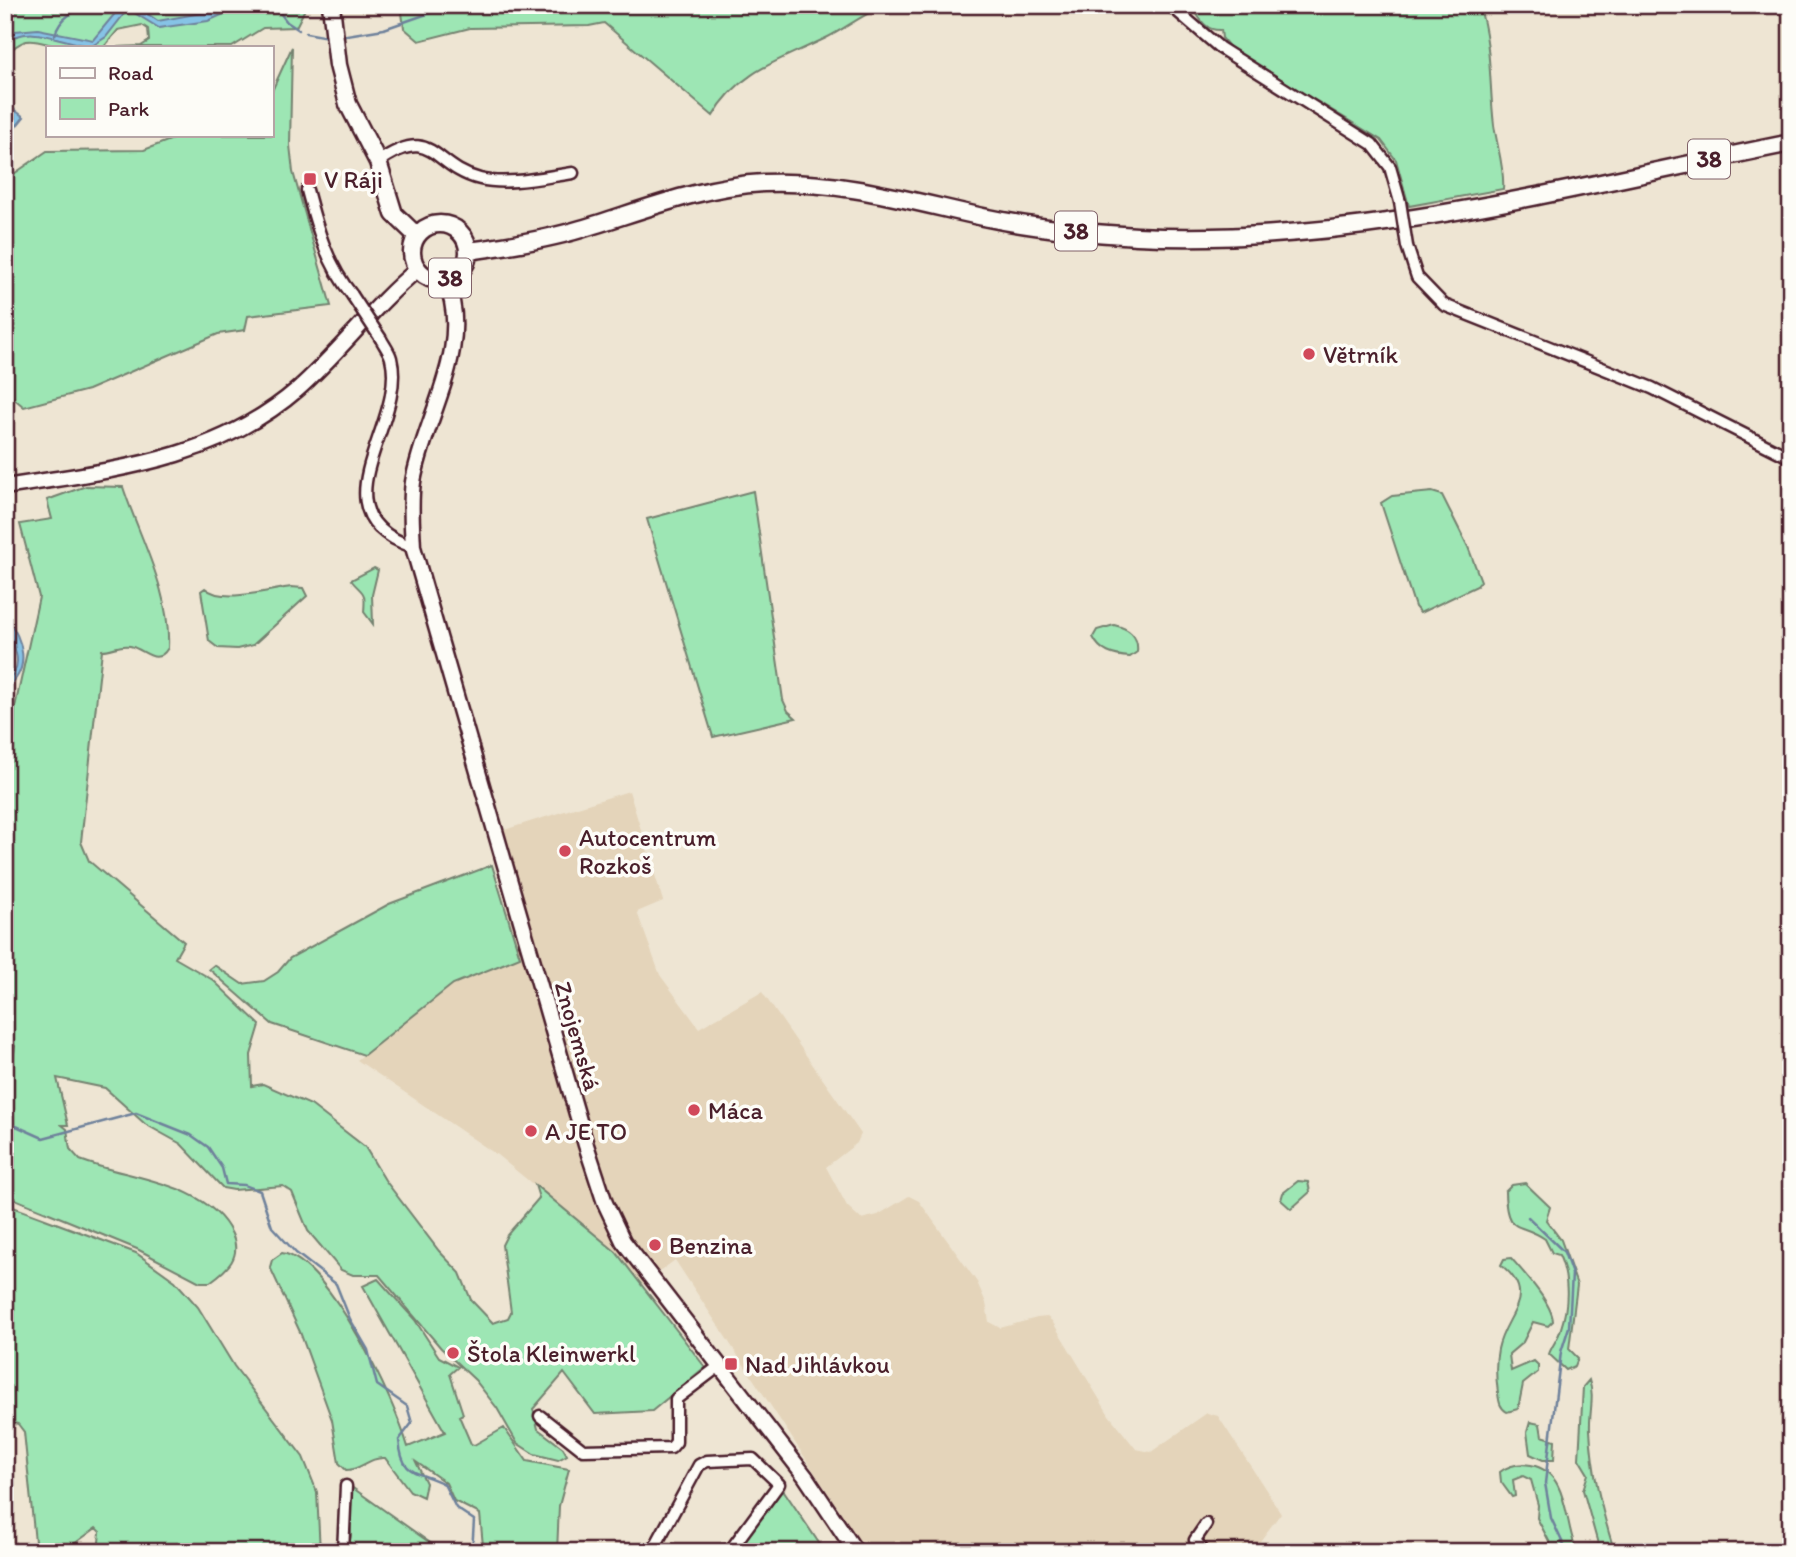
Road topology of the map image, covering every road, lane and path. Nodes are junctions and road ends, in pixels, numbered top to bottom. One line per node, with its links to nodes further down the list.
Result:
1 (331, 5): 4 (main road, 38)
2 (1170, 5): 11 (street, bridge)
3 (1791, 143): 8 (main road, 38)
4 (378, 162): 5 (street); 7 (main road, 38)
5 (573, 173)
6 (307, 190): 13 (street, bridge)
7 (417, 236): 8 (main road, 38); 9 (main road, 38)
8 (469, 251): 10 (main road, 38)
9 (418, 270): 10 (main road, 38); 12 (main road)
10 (445, 279): 13 (main road, Znojemská)
11 (1791, 458)
12 (5, 487)
13 (413, 547): 14 (main road, Znojemská)
14 (718, 1367): 15 (street); 21 (main road, Znojemská)
15 (540, 1416)
16 (346, 1486): 18 (street)
17 (1206, 1524): 22 (street)
18 (343, 1552)
19 (652, 1552): 20 (street)
20 (729, 1552)
21 (856, 1552)
22 (1204, 1552)

